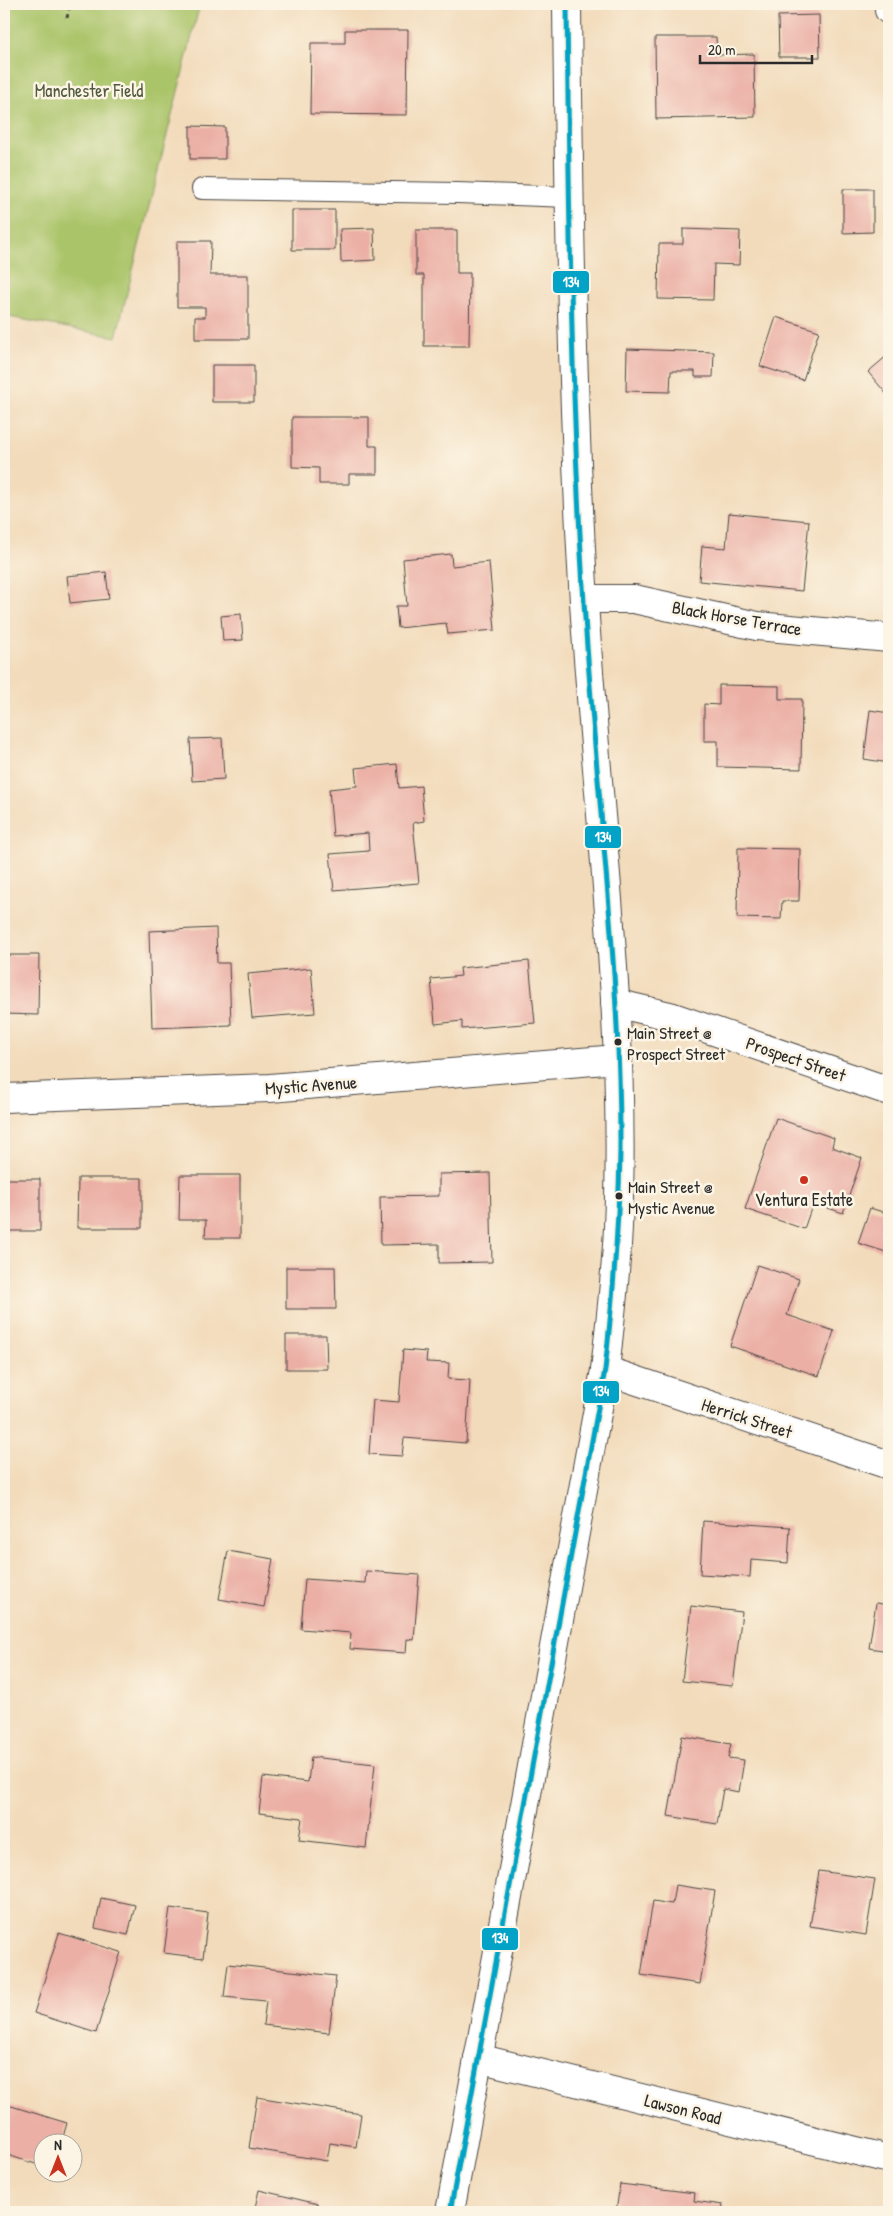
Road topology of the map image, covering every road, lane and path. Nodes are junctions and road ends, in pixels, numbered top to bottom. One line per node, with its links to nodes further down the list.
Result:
1 (70, 4): 7 (path)
2 (154, 4): 5 (path)
3 (567, 4): 9 (main road)
4 (889, 4): 6 (main road)
5 (149, 8)
6 (889, 10)
7 (67, 18)
8 (202, 189): 9 (lane)
9 (569, 197): 10 (main road)
10 (584, 599): 11 (main road, Black Horse Terrace); 12 (main road)
11 (889, 638)
12 (615, 1003): 13 (main road); 14 (main road, Prospect Street)
13 (617, 1059): 15 (main road, Mystic Avenue); 16 (main road)
14 (889, 1091)
15 (4, 1098)
16 (605, 1370): 17 (main road, Herrick Street); 18 (main road)
17 (889, 1465)
18 (478, 2058): 19 (main road, Lawson Road); 20 (main road)
19 (889, 2159)
20 (450, 2212)

